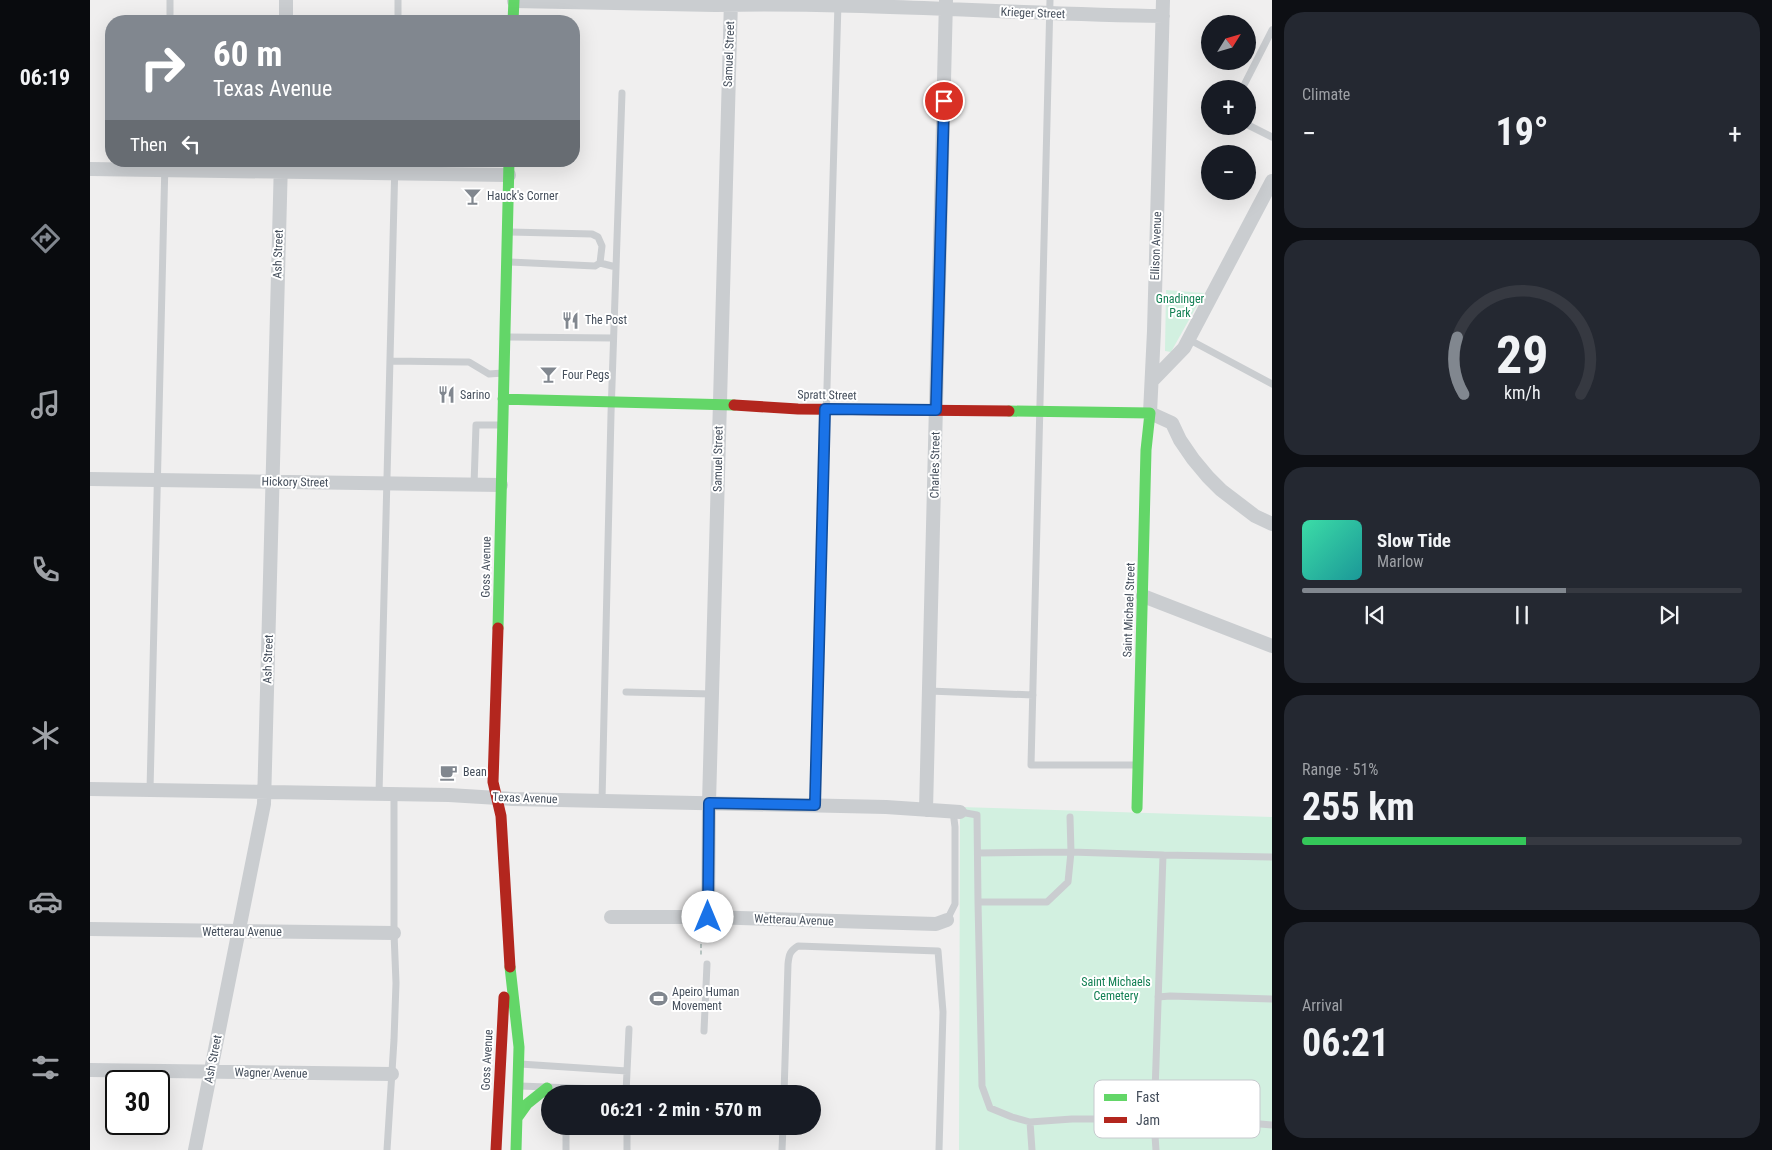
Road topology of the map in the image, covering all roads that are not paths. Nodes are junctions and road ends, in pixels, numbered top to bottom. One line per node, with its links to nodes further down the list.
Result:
1 (170, 0): 11 (lane)
2 (286, 0): 12 (street)
3 (398, 0): 13 (lane)
4 (514, 0): 7 (street, Krieger Street); 14 (main road)
5 (1050, 0): 10 (lane)
6 (1163, 0): 15 (street, Ellison Avenue)
7 (731, 2): 8 (street, Krieger Street); 41 (street, Samuel Street)
8 (838, 3): 9 (street, Krieger Street); 42 (lane)
9 (946, 4): 10 (street, Krieger Street); 43 (street, Charles Street)
10 (1050, 14): 15 (street, Krieger Street); 44 (lane)
11 (170, 15)
12 (286, 15)
13 (398, 15)
14 (513, 15)
15 (1163, 16): 37 (street, Ellison Avenue)
16 (1272, 30): 17 (lane)
17 (1247, 80)
18 (622, 93): 31 (lane)
19 (1256, 129): 20 (lane)
20 (1272, 138)
21 (140, 167): 26 (street)
22 (165, 167): 48 (lane)
23 (281, 167): 49 (street, Ash Street)
24 (395, 167): 25 (street); 35 (lane)
25 (509, 168): 28 (main road, Goss Avenue)
26 (90, 169)
27 (1272, 181): 34 (street)
28 (507, 232): 29 (main road, Goss Avenue); 30 (lane)
29 (507, 262): 30 (lane); 32 (main road, Goss Avenue)
30 (600, 263): 31 (lane)
31 (616, 267): 33 (lane)
32 (505, 337): 33 (lane); 36 (main road, Goss Avenue)
33 (613, 338): 40 (lane)
34 (1188, 339): 37 (street); 38 (lane)
35 (391, 361): 36 (lane); 50 (lane)
36 (504, 373): 39 (main road, Goss Avenue)
37 (1152, 381): 45 (street, Ellison Avenue)
38 (1272, 384)
39 (503, 399): 40 (main road, Spratt Street); 46 (main road, Goss Avenue)
40 (611, 402): 41 (main road, Spratt Street); 67 (lane)
41 (719, 404): 42 (main road, Spratt Street); 58 (street, Samuel Street)
42 (825, 409): 43 (main road, Spratt Street); 69 (lane)
43 (936, 410): 44 (main road, Spratt Street); 56 (street, Charles Street)
44 (1041, 412): 45 (main road, Spratt Street); 59 (lane)
45 (1150, 413): 53 (street); 54 (main road, Saint Michael Street)
46 (502, 425): 51 (lane); 52 (main road, Goss Avenue)
47 (90, 479): 48 (street, Hickory Street)
48 (157, 480): 49 (street, Hickory Street); 62 (lane)
49 (272, 482): 50 (street, Hickory Street); 63 (street, Ash Street)
50 (388, 483): 51 (street, Hickory Street); 64 (lane)
51 (474, 485): 52 (street, Hickory Street)
52 (501, 485): 66 (main road, Goss Avenue)
53 (1272, 524)
54 (1144, 596): 55 (street); 60 (main road, Saint Michael Street)
55 (1272, 646)
56 (929, 691): 59 (lane); 71 (street, Charles Street)
57 (626, 692): 58 (lane)
58 (712, 694): 68 (street, Samuel Street)
59 (1033, 695): 60 (lane)
60 (1138, 765): 70 (main road, Saint Michael Street)
61 (90, 788): 62 (street, Texas Avenue)
62 (150, 790): 63 (street, Texas Avenue)
63 (264, 792): 64 (street, Texas Avenue); 83 (street, Ash Street)
64 (379, 794): 65 (street, Texas Avenue)
65 (394, 794): 66 (street, Texas Avenue); 84 (lane)
66 (497, 797): 67 (street, Texas Avenue); 86 (main road, Goss Avenue)
67 (602, 800): 68 (street, Texas Avenue)
68 (709, 803): 69 (street, Texas Avenue); 80 (street, Samuel Street)
69 (815, 805): 71 (street, Texas Avenue)
70 (1137, 808)
71 (926, 810): 72 (street, Texas Avenue)
72 (956, 812): 75 (lane); 81 (lane)
73 (1070, 816): 74 (lane)
74 (1071, 852): 75 (lane); 76 (lane); 78 (lane)
75 (978, 854): 78 (lane)
76 (1163, 855): 77 (lane); 87 (lane)
77 (1272, 857)
78 (978, 902): 106 (lane)
79 (610, 917): 80 (street, Wetterau Avenue)
80 (704, 917): 81 (street, Wetterau Avenue)
81 (947, 920)
82 (90, 929): 83 (street, Wetterau Avenue)
83 (238, 931): 84 (street, Wetterau Avenue); 95 (street, Ash Street)
84 (394, 933): 96 (lane)
85 (707, 964): 90 (lane)
86 (510, 972): 91 (main road, Goss Avenue); 92 (main road, Goss Avenue)
87 (1158, 997): 88 (lane); 97 (lane)
88 (1272, 999)
89 (628, 1030): 94 (lane)
90 (704, 1031)
91 (502, 1062): 92 (lane); 100 (main road, Goss Avenue)
92 (518, 1064): 94 (lane); 101 (main road, Goss Avenue)
93 (90, 1070): 95 (street, Wagner Avenue)
94 (627, 1071): 98 (lane)
95 (210, 1072): 96 (street, Wagner Avenue); 110 (street, Ash Street)
96 (392, 1074): 111 (lane)
97 (1155, 1080)
98 (626, 1085)
99 (784, 1085): 117 (lane)
100 (500, 1086): 101 (lane); 112 (main road, Goss Avenue)
101 (518, 1086): 102 (lane); 104 (main road, Goss Avenue)
102 (541, 1088)
103 (541, 1093): 104 (main road)
104 (518, 1118): 113 (main road, Goss Avenue)
105 (1094, 1120): 106 (lane)
106 (1030, 1122): 118 (lane)
107 (566, 1135): 114 (lane)
108 (627, 1135): 115 (lane)
109 (783, 1135): 116 (lane)
110 (195, 1150)
111 (387, 1150)
112 (496, 1150)
113 (516, 1150)
114 (566, 1150)
115 (627, 1150)
116 (782, 1150)
117 (939, 1150)
118 (1032, 1150)

